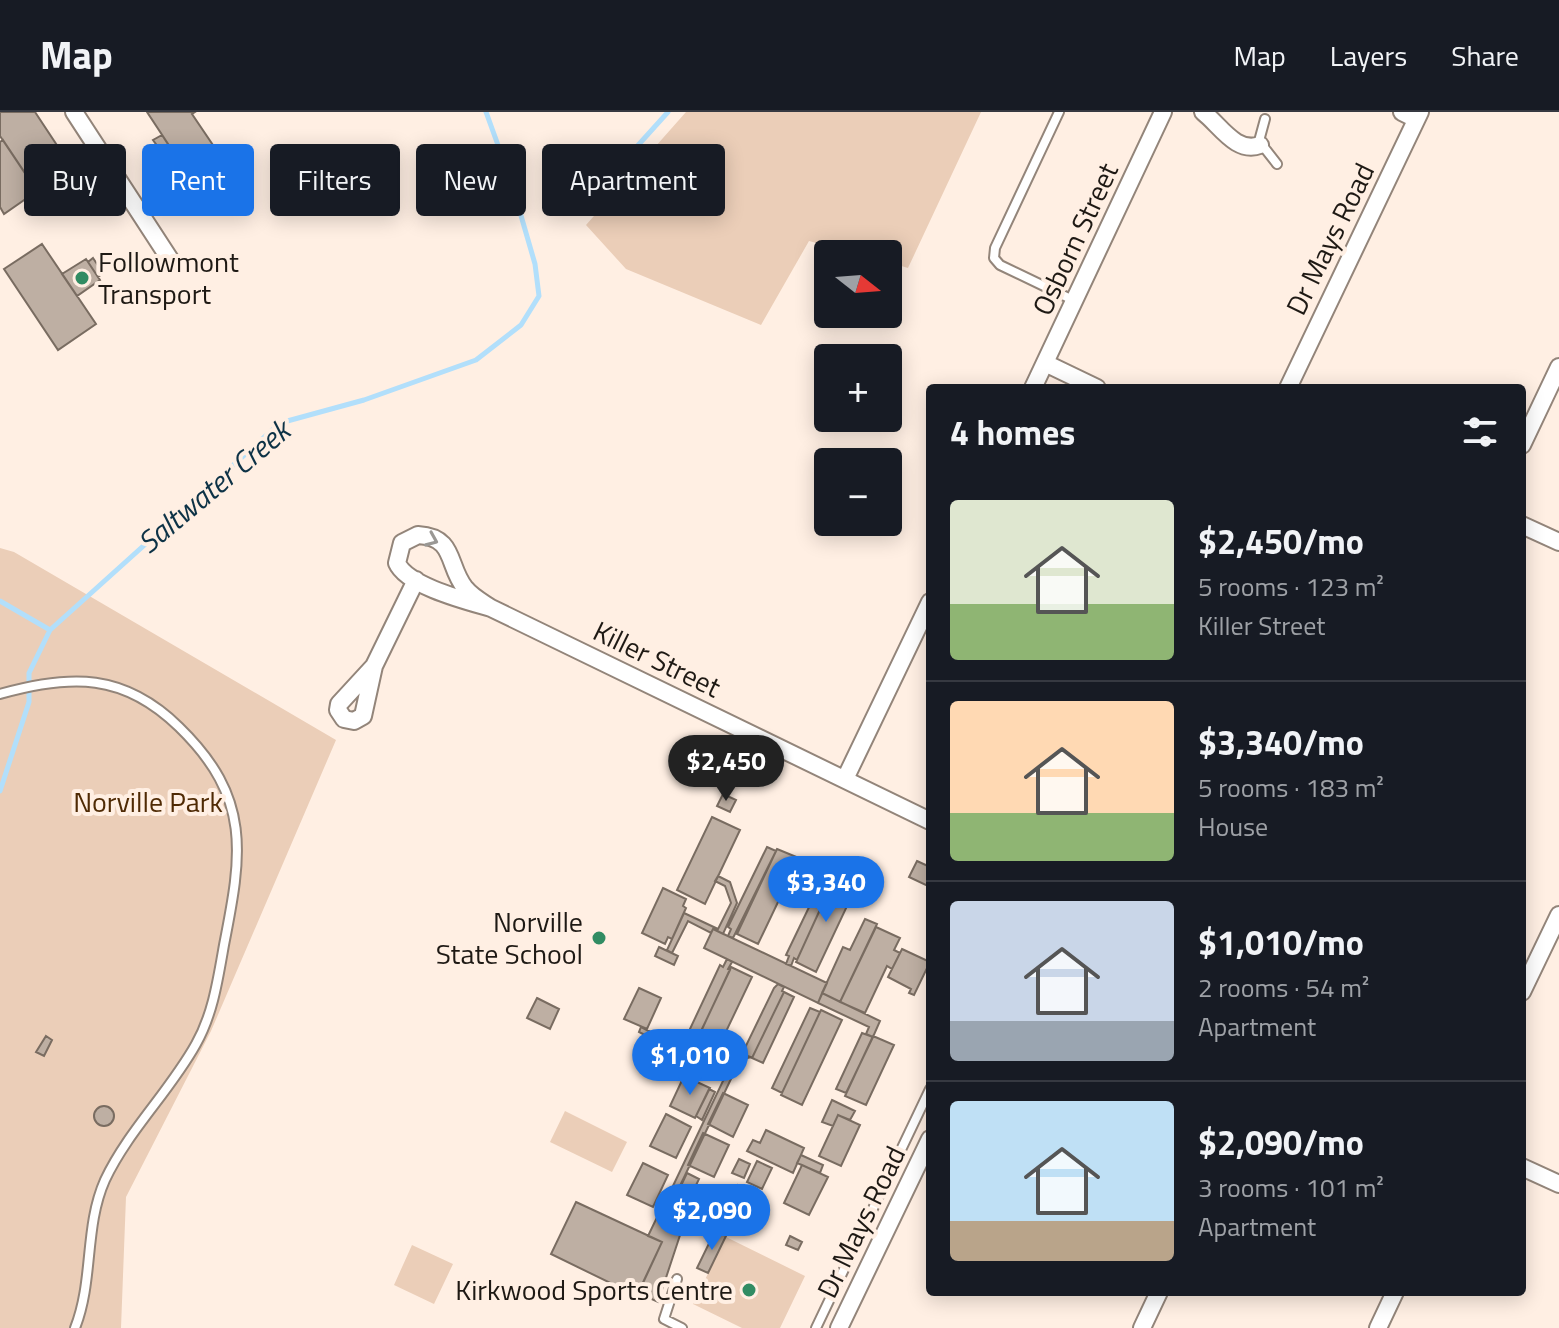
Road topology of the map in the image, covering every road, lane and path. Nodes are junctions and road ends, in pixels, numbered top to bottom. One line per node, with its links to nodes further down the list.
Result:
1 (74, 112): 9 (street)
2 (1059, 112): 10 (lane)
3 (1163, 112): 10 (street, Osborn Street)
4 (1203, 112): 7 (street)
5 (1413, 114): 15 (street, Dr Mays Road)
6 (1265, 119): 7 (lane)
7 (1260, 145): 8 (lane)
8 (1277, 164)
9 (173, 264)
10 (1075, 301): 11 (street, Osborn Street)
11 (1045, 363): 13 (street, Osborn Street); 14 (street)
12 (1559, 367): 16 (street)
13 (1035, 384)
14 (1089, 384)
15 (1290, 384)
16 (1526, 437)
17 (1526, 527): 18 (street)
18 (1559, 542)
19 (416, 580): 20 (street); 20 (street, one-way to 20); 22 (street)
20 (491, 608): 24 (street, Killer Street)
21 (926, 610): 24 (street)
22 (374, 666)
23 (0, 694): 35 (lane)
24 (845, 779): 25 (street, Killer Street)
25 (926, 819)
26 (1559, 915): 27 (street)
27 (1526, 984)
28 (926, 1097): 37 (lane)
29 (926, 1147): 38 (street, Dr Mays Road)
30 (1526, 1169): 31 (street)
31 (1559, 1184)
32 (677, 1279): 36 (lane)
33 (1157, 1296): 39 (street)
34 (1393, 1296): 40 (street)
35 (75, 1328)
36 (682, 1328)
37 (816, 1328)
38 (839, 1328)
39 (1142, 1328)
40 (1378, 1328)

